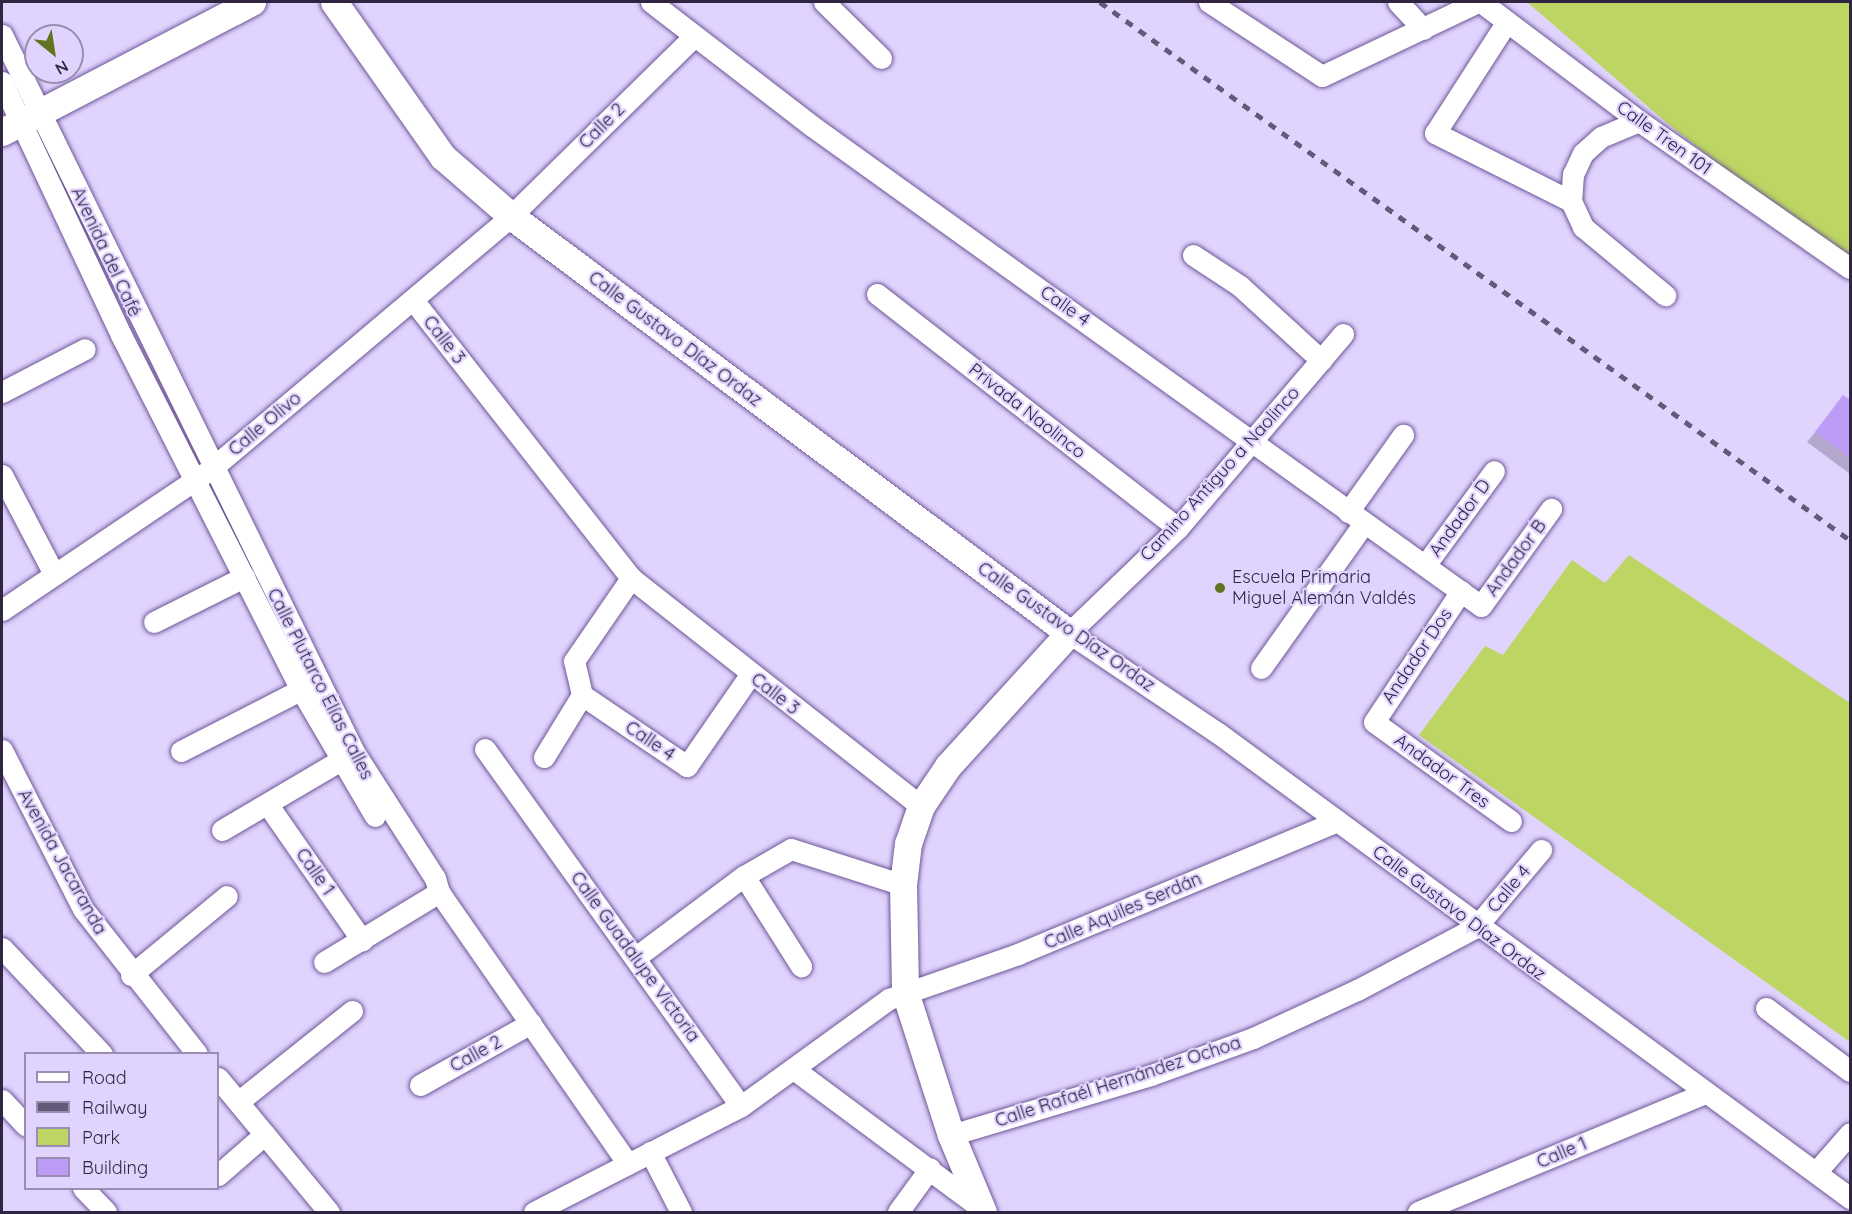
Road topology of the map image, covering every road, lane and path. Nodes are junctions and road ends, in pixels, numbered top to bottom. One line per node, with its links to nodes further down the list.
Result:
1 (252, 2): 15 (main road)
2 (334, 2): 17 (main road, Calle Gustavo Díaz Ordaz)
3 (651, 2): 11 (street, Calle 4)
4 (824, 2): 12 (street)
5 (1209, 2): 9 (street)
6 (1398, 2): 9 (street)
7 (1480, 2): 8 (street, Calle Tren 101); 9 (street)
8 (1506, 23): 14 (street, Calle Tren 101); 16 (street)
9 (1423, 29)
10 (2, 35): 15 (street, Avenida del Café)
11 (693, 37): 17 (street, Calle 2); 30 (street, Calle 4)
12 (881, 58)
13 (2, 82): 15 (street, Avenida del Café)
14 (1639, 121): 16 (street); 19 (street, Calle Tren 101)
15 (21, 122): 23 (street, Avenida del Café); 25 (street, Avenida del Café)
16 (1571, 201): 21 (street)
17 (511, 216): 22 (street, Calle Olivo); 45 (main road, Calle Gustavo Díaz Ordaz)
18 (1193, 255): 27 (street)
19 (1851, 268)
20 (877, 294): 36 (street, Privada Naolinco)
21 (1665, 295)
22 (413, 300): 32 (street, Calle Olivo); 40 (street, Calle 3)
23 (140, 324): 25 (street); 32 (street, Avenida del Café)
24 (1343, 334): 27 (street, Camino Antiguo a Naolinco)
25 (121, 335): 32 (street, Avenida del Café)
26 (85, 350): 28 (street)
27 (1321, 360): 30 (street, Camino Antiguo a Naolinco)
28 (2, 392)
29 (1403, 435): 35 (street)
30 (1255, 441): 35 (street, Calle 4); 36 (street, Camino Antiguo a Naolinco)
31 (1494, 471): 37 (street, Andador D)
32 (204, 474): 38 (street, Calle Olivo); 39 (street, Calle Plutarco Elías Calles); 48 (street, Calle Plutarco Elías Calles)
33 (2, 475): 38 (street)
34 (1551, 509): 42 (street, Andador B)
35 (1356, 517): 37 (street, Calle 4); 46 (street)
36 (1178, 528): 45 (street, Camino Antiguo a Naolinco)
37 (1426, 564): 41 (street, Calle 4)
38 (54, 574): 43 (street, Calle Olivo)
39 (244, 577): 44 (street); 48 (street, Calle Plutarco Elías Calles)
40 (631, 578): 47 (street, Calle 3); 49 (street)
41 (1461, 591): 42 (street, Calle 4); 50 (street, Andador Dos)
42 (1481, 606)
43 (2, 610)
44 (154, 622)
45 (1068, 633): 57 (main road, Camino Antiguo a Naolinco); 58 (street, Calle Gustavo Díaz Ordaz)
46 (1261, 668)
47 (750, 675): 49 (street, Calle 4); 57 (street, Calle 3)
48 (309, 686): 53 (street); 54 (street, Calle Plutarco Elías Calles)
49 (582, 695): 55 (street)
50 (1374, 722): 59 (street, Andador Tres)
51 (485, 749): 69 (street, Calle Guadalupe Victoria)
52 (2, 750): 72 (street, Avenida Jacaranda)
53 (181, 752)
54 (347, 757): 56 (street); 64 (street, Calle Plutarco Elías Calles)
55 (544, 757)
56 (268, 805): 60 (street); 67 (street, Calle 1)
57 (921, 806): 63 (main road, Camino Antiguo a Naolinco)
58 (1337, 821): 66 (street, Calle Gustavo Díaz Ordaz); 73 (street, Calle Aquiles Serdán)
59 (1511, 821)
60 (222, 830)
61 (1541, 850): 66 (street, Calle 4)
62 (744, 876): 63 (street); 69 (street); 71 (street)
63 (903, 885): 73 (main road, Camino Antiguo a Naolinco)
64 (439, 892): 67 (street); 76 (street, Calle Plutarco Elías Calles)
65 (227, 896): 72 (street)
66 (1476, 927): 83 (street, Calle Gustavo Díaz Ordaz); 90 (street, Calle Rafaél Hernández Ochoa)
67 (362, 940): 70 (street)
68 (2, 948): 77 (street)
69 (636, 957): 86 (street, Calle Guadalupe Victoria)
70 (324, 962)
71 (801, 966)
72 (131, 975): 78 (street, Avenida Jacaranda)
73 (906, 992): 79 (street, Calle Aquiles Serdán); 90 (main road, Camino Antiguo a Naolinco)
74 (1766, 1008): 80 (street)
75 (352, 1011): 85 (street)
76 (531, 1023): 82 (street, Calle 2); 92 (street, Calle Plutarco Elías Calles)
77 (101, 1052)
78 (196, 1052)
79 (795, 1070): 86 (street, Calle Aquiles Serdán); 93 (street)
80 (1851, 1071)
81 (219, 1079): 85 (street)
82 (420, 1084)
83 (1706, 1093): 94 (street, Calle Gustavo Díaz Ordaz); 105 (street, Calle 1)
84 (2, 1100): 87 (street)
85 (238, 1102): 89 (street)
86 (741, 1106): 91 (street, Calle Aquiles Serdán)
87 (24, 1124)
88 (1851, 1133): 94 (street)
89 (266, 1134): 95 (street); 101 (street)
90 (951, 1135): 99 (main road, Camino Antiguo a Naolinco)
91 (650, 1152): 92 (street, Calle Aquiles Serdán); 103 (street)
92 (628, 1164): 98 (street, Calle Aquiles Serdán)
93 (930, 1168): 99 (street); 104 (street)
94 (1817, 1171): 97 (street, Calle Gustavo Díaz Ordaz)
95 (219, 1174)
96 (85, 1190): 100 (street)
97 (1851, 1198)
98 (559, 1207): 102 (street, Calle Aquiles Serdán)
99 (982, 1210)
100 (106, 1212)
101 (329, 1212)
102 (534, 1212)
103 (681, 1212)
104 (898, 1212)
105 (1418, 1212)

